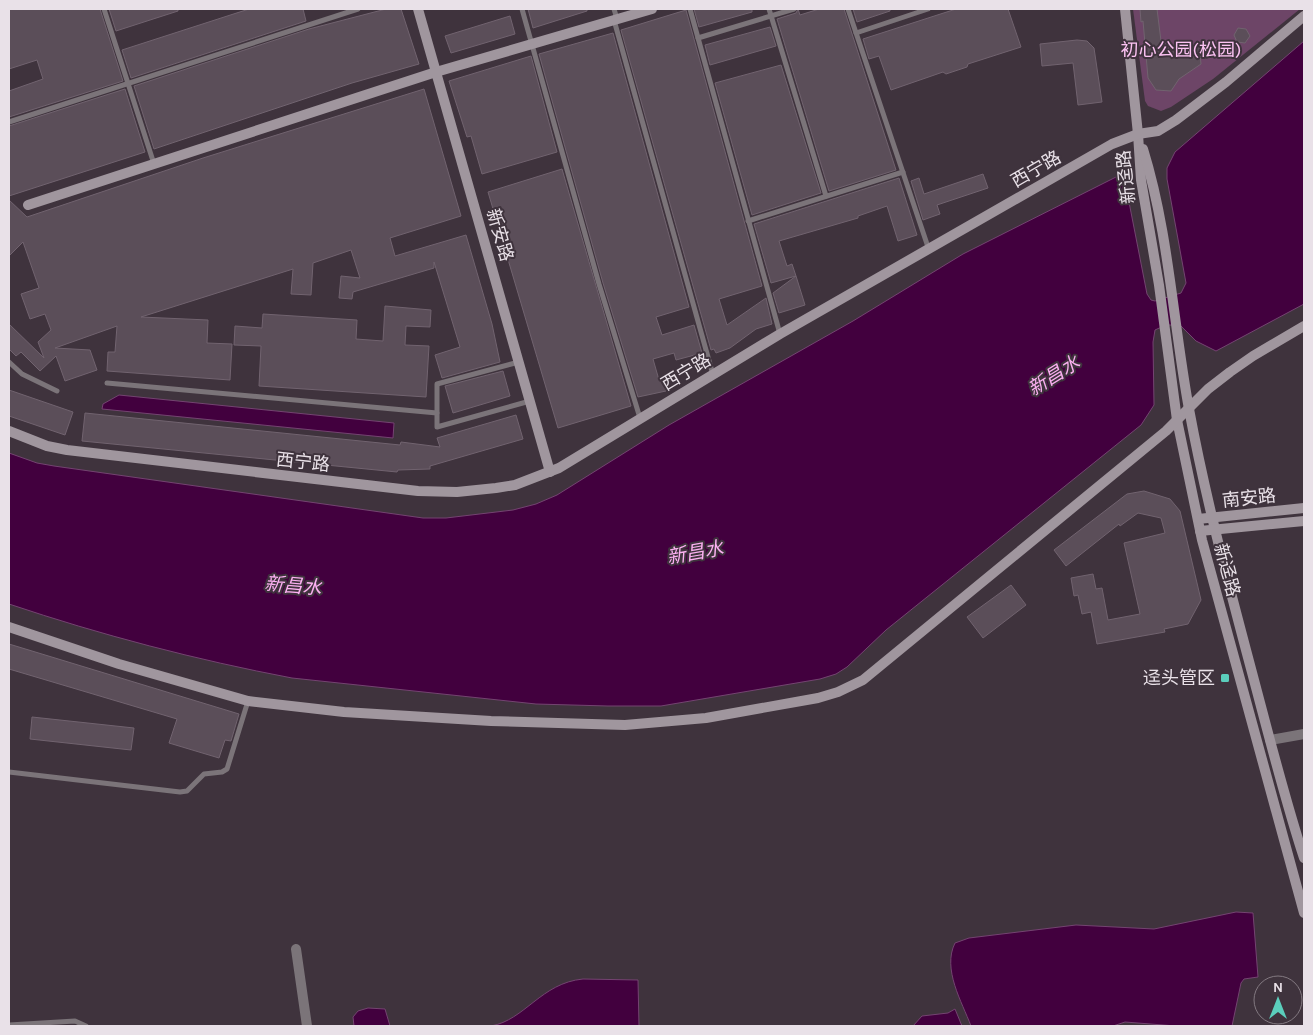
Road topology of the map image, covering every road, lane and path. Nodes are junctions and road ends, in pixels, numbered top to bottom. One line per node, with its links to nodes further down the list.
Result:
1 (104, 9): 20 (lane)
2 (358, 9): 20 (lane)
3 (418, 9): 19 (street, 新安路)
4 (522, 9): 18 (lane)
5 (614, 9): 15 (lane)
6 (652, 9): 15 (street)
7 (690, 9): 17 (lane)
8 (769, 9): 13 (lane)
9 (794, 9): 13 (lane)
10 (848, 9): 16 (lane)
11 (928, 9): 16 (lane)
12 (1125, 9): 22 (street)
13 (771, 16): 17 (lane); 25 (lane)
14 (1304, 16): 22 (street, 西宁路)
15 (616, 20): 18 (street); 33 (lane)
16 (856, 33): 24 (lane)
17 (698, 38): 27 (lane)
18 (533, 44): 19 (street); 39 (lane)
19 (436, 72): 23 (street); 32 (street, 新安路)
20 (127, 83): 21 (lane); 23 (lane)
21 (9, 122)
22 (1138, 134): 28 (street, 西宁路); 37 (street, 新迳路); 40 (street, 新迳路)
23 (154, 164): 26 (street)
24 (903, 172): 25 (lane); 28 (lane)
25 (826, 196): 27 (lane)
26 (28, 205)
27 (748, 220): 30 (lane)
28 (929, 250): 30 (street, 西宁路)
29 (1304, 326): 37 (street)
30 (780, 334): 33 (street, 西宁路)
31 (9, 362): 35 (lane)
32 (519, 362): 36 (street, 新安路); 38 (lane)
33 (713, 375): 39 (street, 西宁路)
34 (107, 384): 38 (lane)
35 (57, 391)
36 (530, 401): 38 (lane); 42 (street, 新安路)
37 (1189, 408): 40 (street); 44 (street, 新迳路)
38 (437, 413)
39 (640, 419): 42 (street, 西宁路)
40 (1177, 420): 45 (street, 新迳路); 50 (street)
41 (9, 431): 42 (street, 西宁路)
42 (550, 472)
43 (1304, 508): 44 (street, 南安路)
44 (1212, 518): 45 (street, 南安路); 47 (street, 新迳路)
45 (1198, 519): 48 (street, 新迳路)
46 (1304, 521): 47 (street, 南安路)
47 (1214, 530): 48 (street, 南安路); 52 (street, 新迳路)
48 (1200, 531): 55 (street, 新迳路)
49 (9, 627): 50 (street)
50 (248, 701): 53 (lane)
51 (1304, 734): 52 (street)
52 (1270, 740): 54 (street, 新迳路)
53 (9, 772)
54 (1304, 858)
55 (1304, 913)
56 (296, 949): 59 (street)
57 (9, 1025): 58 (lane)
58 (86, 1026)
59 (307, 1026)

